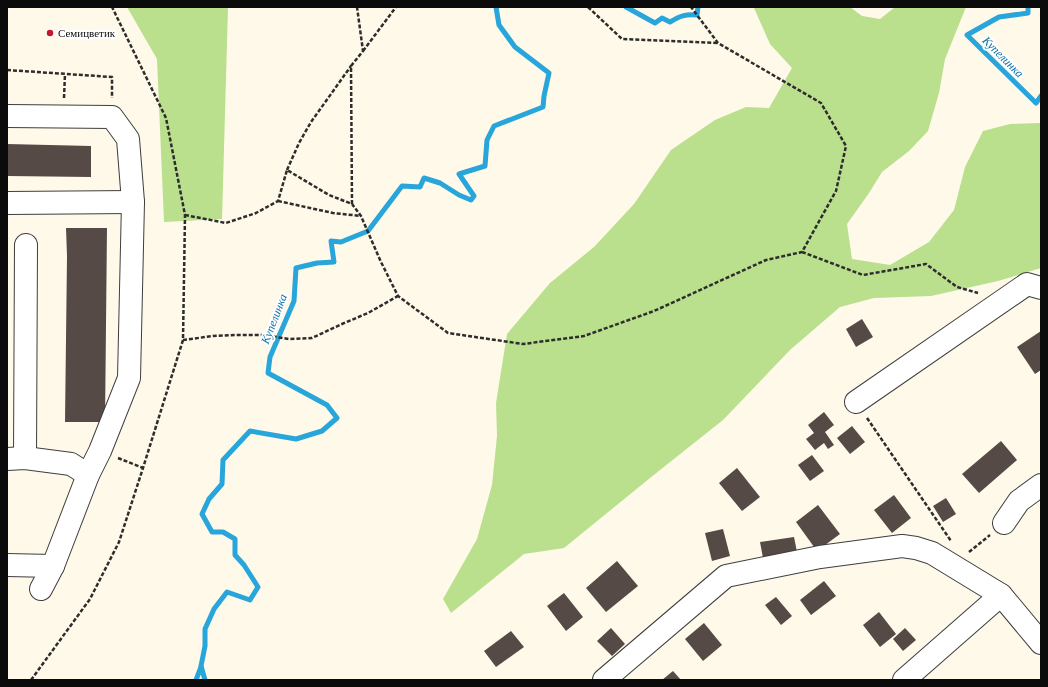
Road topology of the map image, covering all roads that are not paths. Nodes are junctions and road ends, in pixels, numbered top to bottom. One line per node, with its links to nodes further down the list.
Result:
1 (7, 116): 2 (lane)
2 (133, 202): 3 (lane); 8 (lane)
3 (7, 203)
4 (26, 245): 7 (lane)
5 (1041, 288): 6 (lane)
6 (856, 402)
7 (16, 459): 8 (lane)
8 (88, 475): 12 (lane)
9 (1041, 485): 10 (lane)
10 (1004, 523)
11 (7, 565): 12 (lane)
12 (53, 566): 13 (lane)
13 (41, 589)
14 (1001, 595): 15 (lane); 16 (lane); 17 (lane)
15 (1041, 643)
16 (604, 680)
17 (904, 680)

